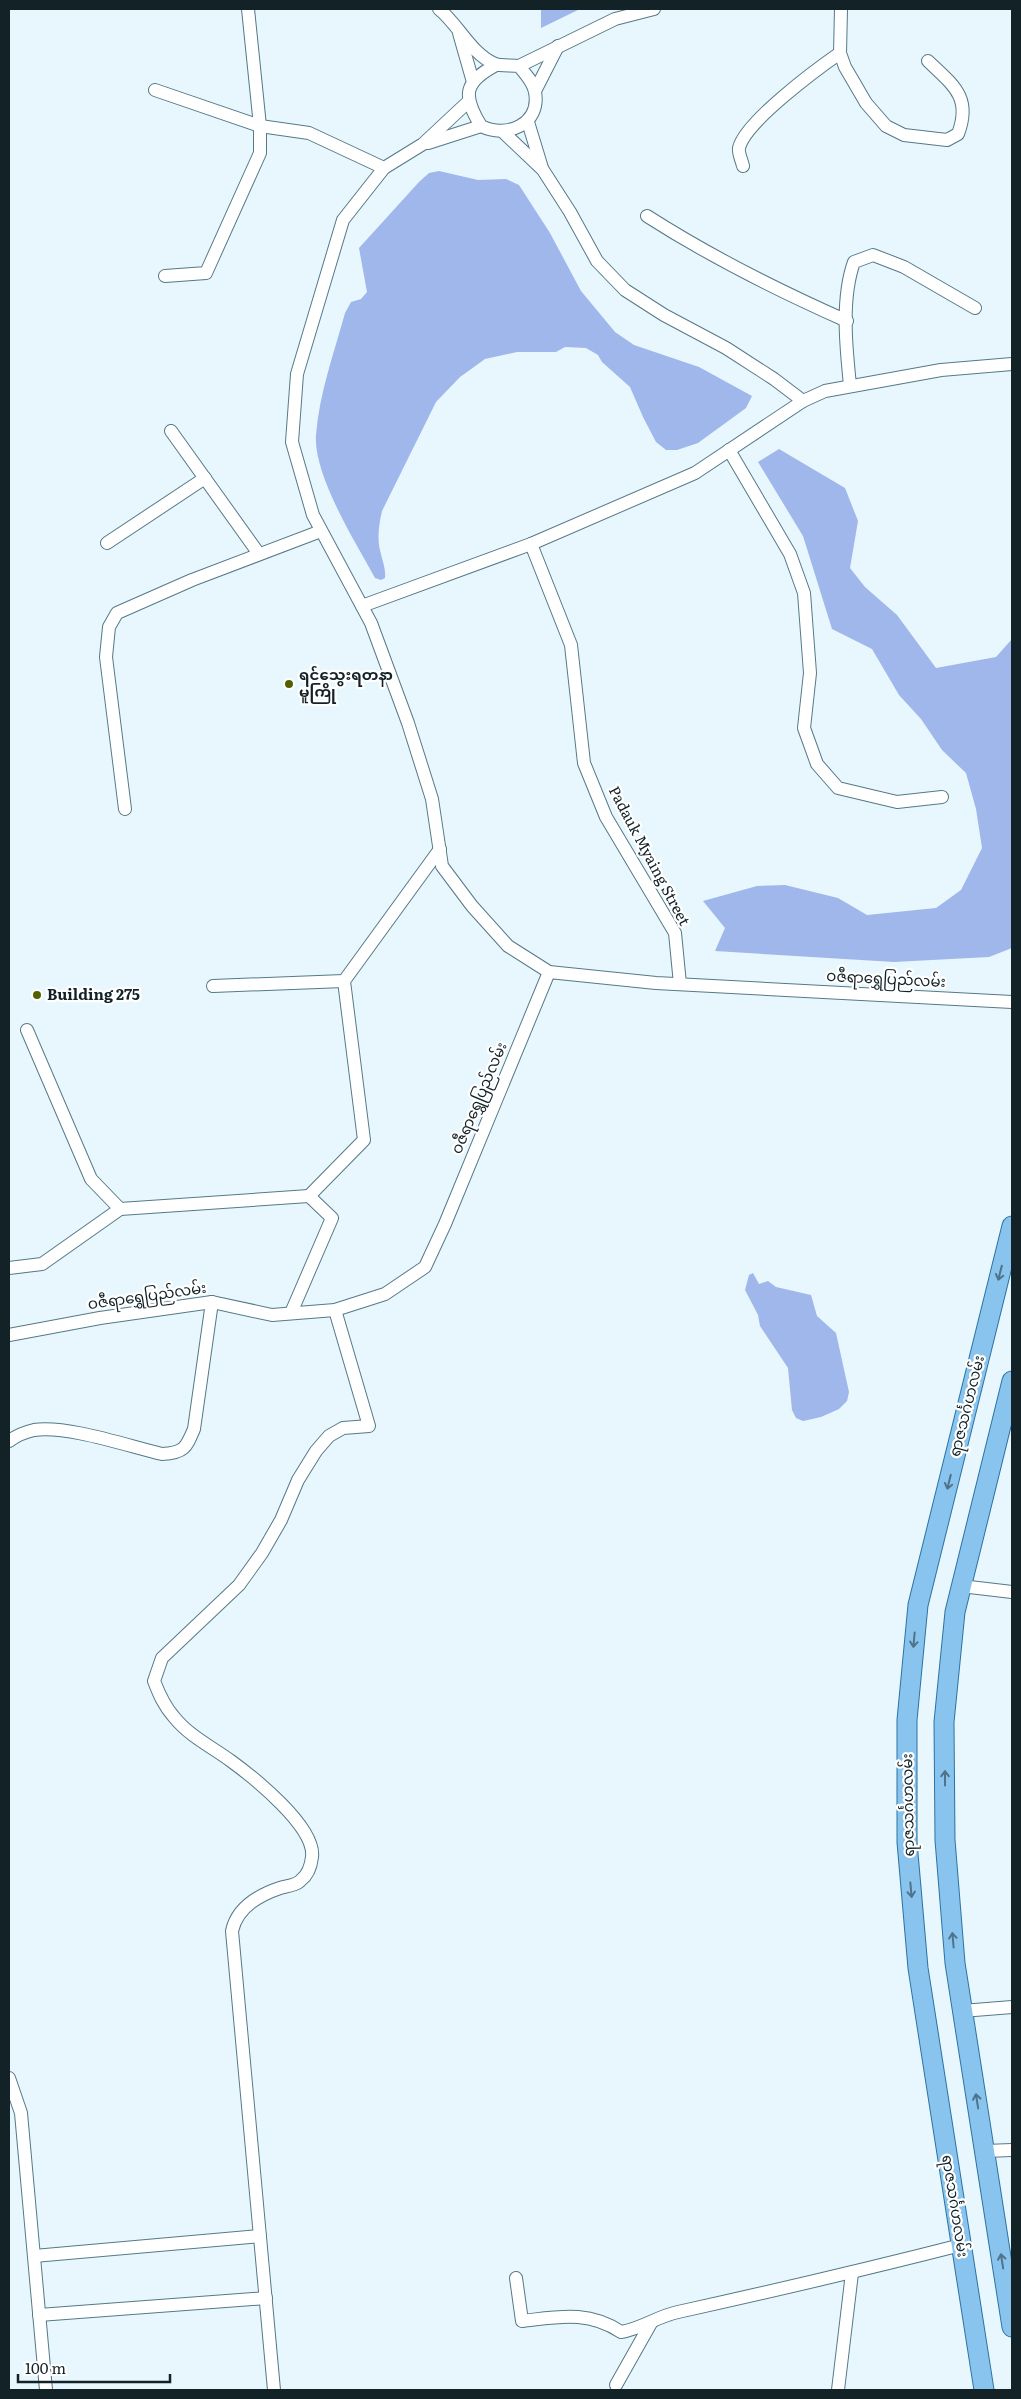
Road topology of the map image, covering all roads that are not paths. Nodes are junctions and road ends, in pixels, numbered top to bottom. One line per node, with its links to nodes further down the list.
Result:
1 (248, 9): 16 (street)
2 (439, 9): 5 (street)
3 (654, 9): 6 (street)
4 (841, 9): 7 (street)
5 (459, 33): 9 (street); 11 (street)
6 (558, 46): 10 (street); 13 (street)
7 (840, 53): 8 (street); 20 (street)
8 (928, 61)
9 (496, 64): 10 (street); 11 (street)
10 (518, 66): 13 (street)
11 (472, 82): 14 (street)
12 (155, 90): 16 (street)
13 (535, 91): 15 (street)
14 (469, 102): 17 (street); 19 (street)
15 (528, 122): 18 (street); 22 (street)
16 (260, 126): 21 (street); 24 (street)
17 (481, 126): 18 (street); 19 (street)
18 (502, 131): 22 (street)
19 (424, 144): 21 (street)
20 (743, 166)
21 (384, 168): 33 (street)
22 (543, 170): 29 (street)
23 (646, 216): 26 (street)
24 (165, 276)
25 (975, 308): 26 (street)
26 (847, 321): 28 (street)
27 (1012, 364): 28 (street)
28 (850, 385): 29 (street)
29 (802, 401): 31 (street)
30 (171, 431): 32 (street)
31 (729, 450): 35 (street); 38 (street)
32 (205, 478): 34 (street); 36 (street)
33 (321, 531): 36 (street); 37 (street)
34 (107, 543)
35 (531, 544): 37 (street); 43 (street, Padauk Myaing Street)
36 (259, 554): 39 (street)
37 (362, 606): 40 (street)
38 (942, 798)
39 (125, 809)
40 (440, 849): 41 (street); 42 (street)
41 (549, 972): 43 (street, ဝဇီရာရွှေပြည်လမ်း); 52 (street, ဝဇီရာရွှေပြည်လမ်း)
42 (344, 981): 44 (street); 47 (street)
43 (680, 984): 45 (street, ဝဇီရာရွှေပြည်လမ်း)
44 (213, 986)
45 (1012, 1002)
46 (27, 1030): 48 (street)
47 (309, 1196): 48 (street); 53 (street)
48 (120, 1209): 50 (street)
49 (1012, 1226): 65 (main road, ရာဇသင်္ဂဟလမ်း, one-way to 65)
50 (9, 1268)
51 (212, 1302): 53 (street, ဝဇီရာရွှေပြည်လမ်း); 54 (street, ဝဇီရာရွှေပြည်လမ်း); 56 (street)
52 (335, 1310): 53 (street, ဝဇီရာရွှေပြည်လမ်း); 64 (street)
53 (291, 1313)
54 (9, 1335)
55 (1012, 1381): 57 (main road)
56 (9, 1441)
57 (961, 1586): 58 (street); 60 (main road, one-way to 57)
58 (1012, 1592)
59 (1012, 2008): 60 (street)
60 (962, 2011): 63 (main road, one-way to 60)
61 (9, 2078): 66 (street)
62 (1012, 2150): 63 (street)
63 (984, 2151): 72 (main road, one-way to 63)
64 (260, 2236): 66 (street); 69 (street)
65 (961, 2245): 67 (street); 77 (main road, ရာဇသင်္ဂဟလမ်း)
66 (34, 2256): 70 (street)
67 (852, 2273): 71 (street); 76 (street)
68 (516, 2278): 71 (street)
69 (266, 2298): 70 (street); 75 (street)
70 (39, 2315): 74 (street)
71 (651, 2323): 73 (street)
72 (1012, 2327)
73 (616, 2385)
74 (46, 2390)
75 (274, 2390)
76 (838, 2390)
77 (984, 2390)

